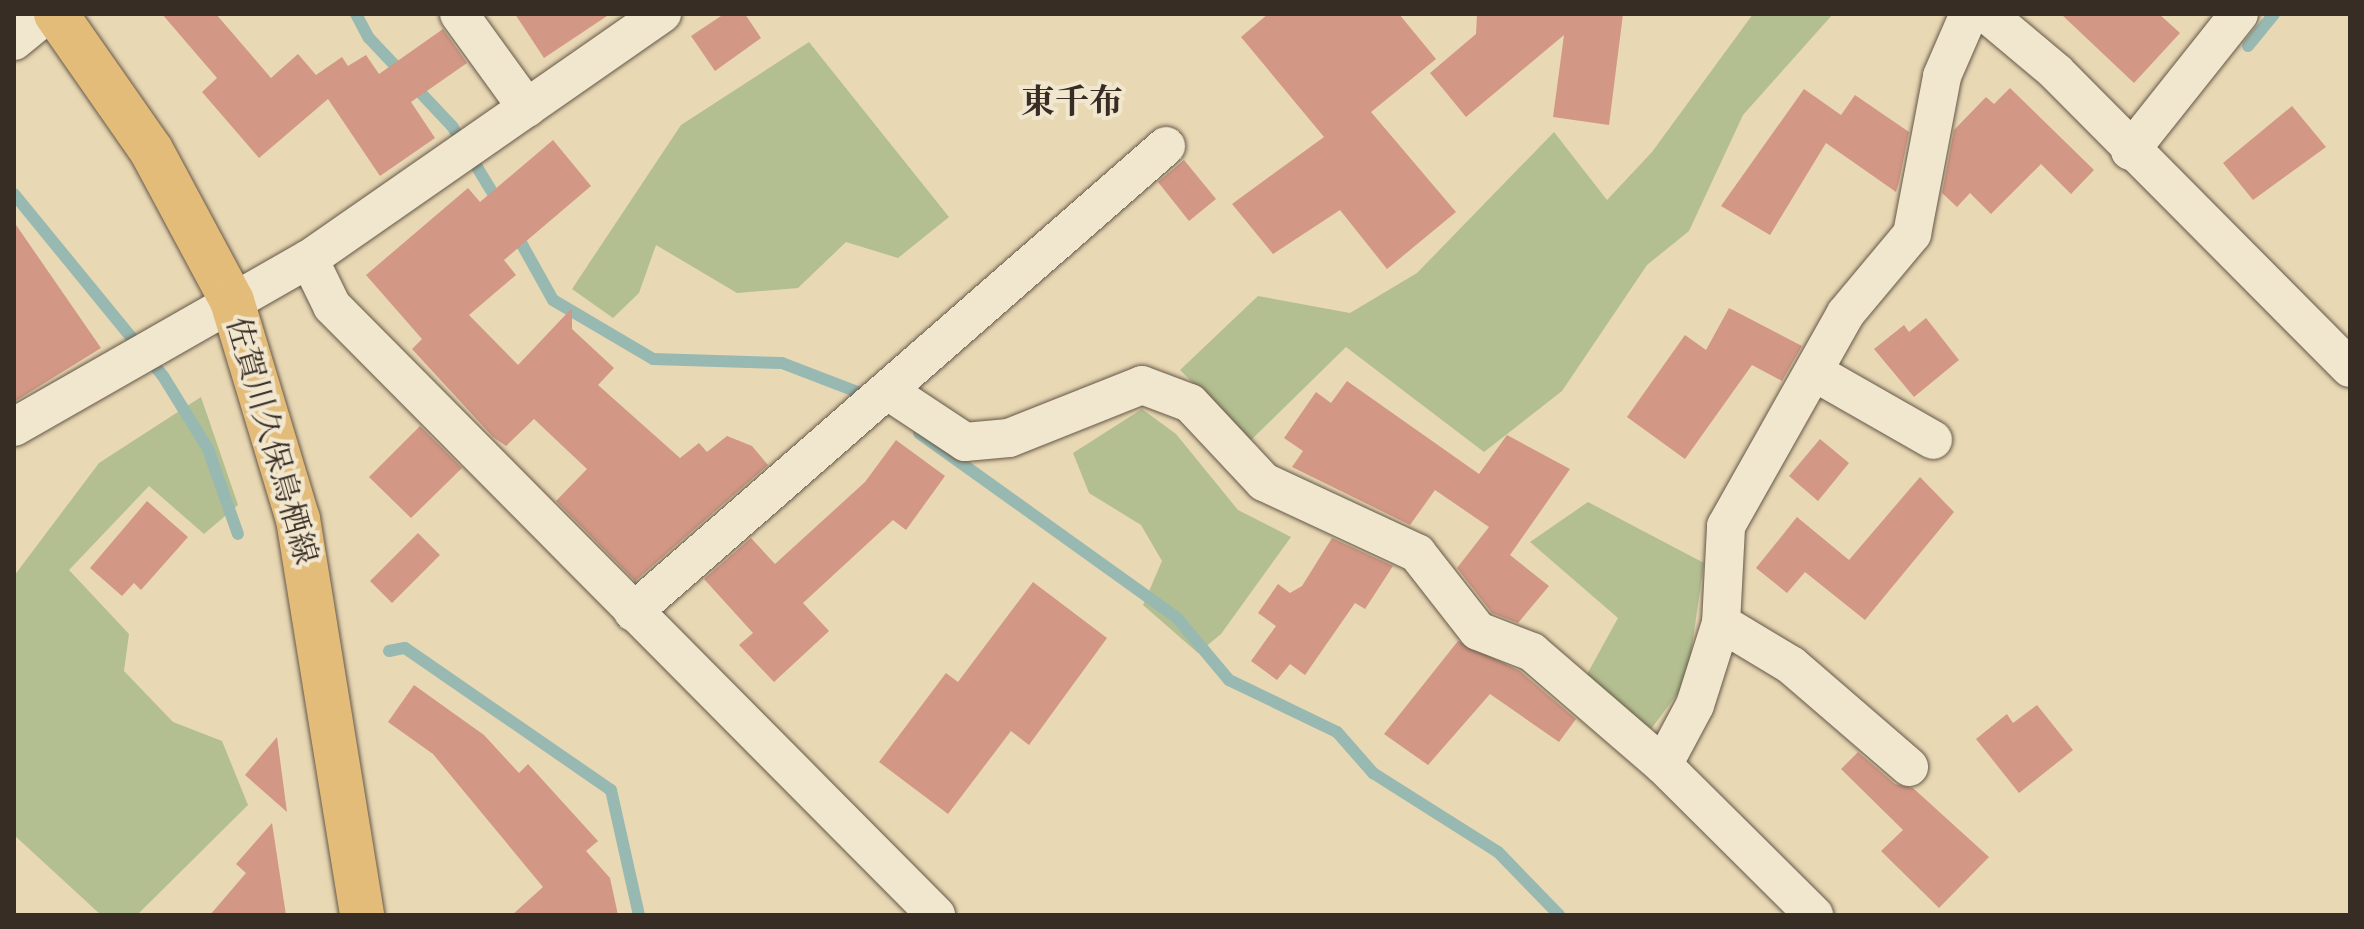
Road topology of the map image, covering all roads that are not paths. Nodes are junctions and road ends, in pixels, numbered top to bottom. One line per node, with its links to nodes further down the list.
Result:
1 (47, 14): 8 (street)
2 (56, 14): 13 (main road, 佐賀川久保鳥栖線)
3 (459, 14): 9 (street)
4 (662, 14): 9 (street)
5 (1969, 14): 15 (street)
6 (1987, 14): 11 (street)
7 (2239, 14): 11 (street)
8 (14, 41)
9 (527, 108): 12 (street)
10 (1166, 146): 16 (street)
11 (2130, 151): 14 (street)
12 (309, 259): 13 (street); 19 (street)
13 (232, 301): 17 (street); 23 (main road, 佐賀川久保鳥栖線)
14 (2350, 368)
15 (1814, 372): 18 (street); 20 (street)
16 (874, 402): 19 (street); 21 (street)
17 (14, 427)
18 (1933, 440)
19 (633, 612): 24 (street)
20 (1721, 623): 21 (street); 22 (street)
21 (1663, 765): 25 (street)
22 (1909, 767)
23 (362, 915)
24 (936, 915)
25 (1814, 915)

